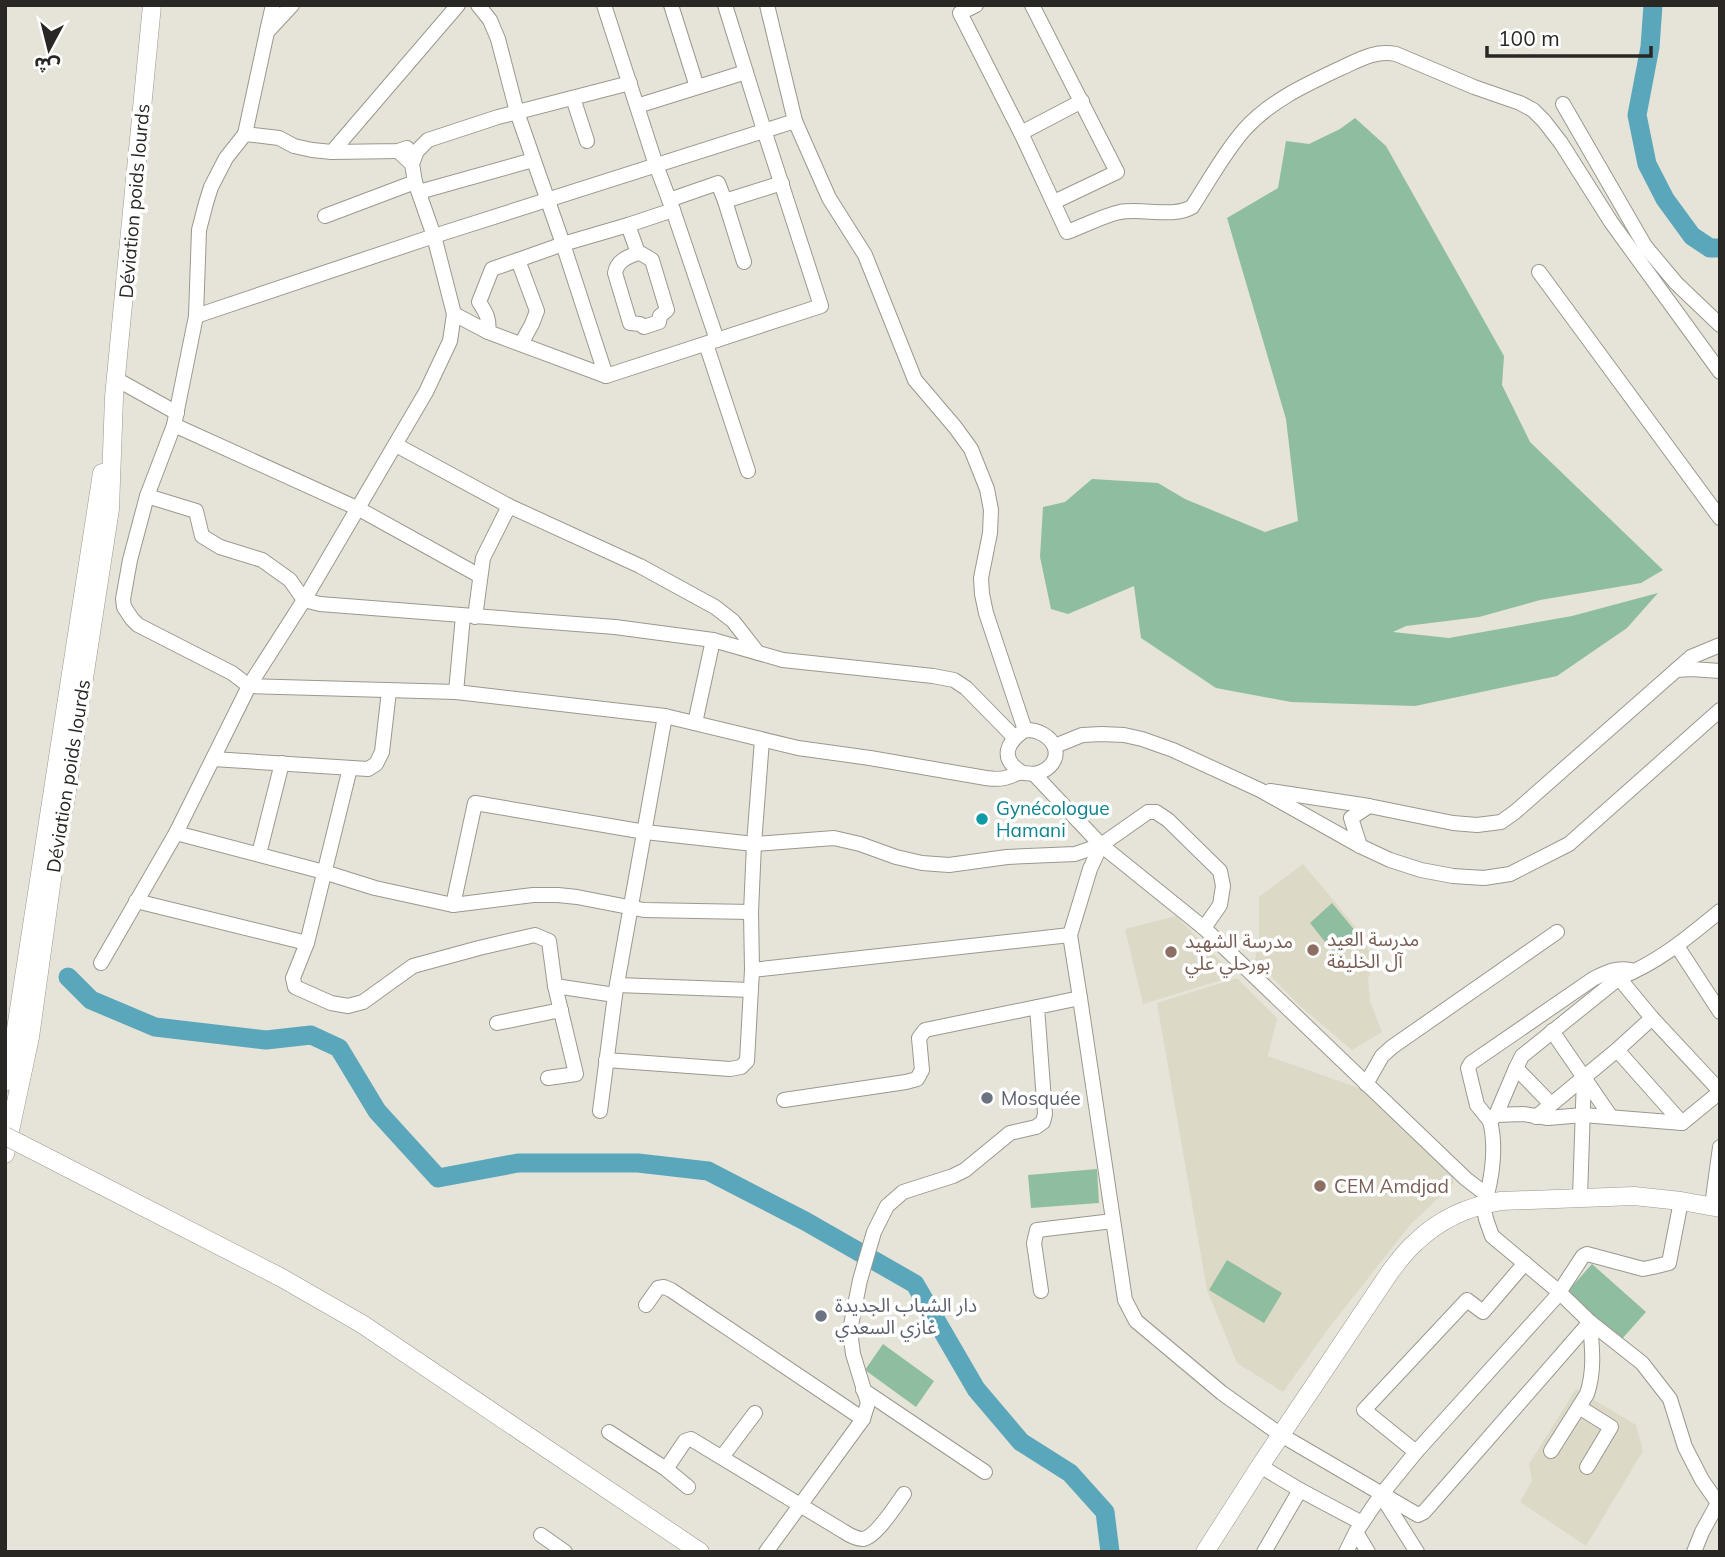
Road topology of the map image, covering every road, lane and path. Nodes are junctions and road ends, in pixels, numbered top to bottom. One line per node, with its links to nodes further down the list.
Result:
1 (152, 5): 54 (main road, Déviation poids lourds)
2 (273, 5): 12 (street)
3 (292, 5): 12 (street)
4 (458, 5): 28 (street)
5 (478, 5): 20 (street)
6 (604, 5): 14 (street)
7 (671, 5): 15 (street)
8 (725, 5): 13 (street)
9 (767, 5): 21 (street)
10 (976, 5): 23 (street)
11 (1032, 5): 17 (street)
12 (267, 32): 24 (street)
13 (746, 72): 15 (street); 22 (street)
14 (630, 83): 16 (street); 19 (street)
15 (698, 87): 19 (street)
16 (573, 98): 20 (street); 26 (street)
17 (1082, 102): 23 (street); 36 (street)
18 (1563, 104): 48 (street)
19 (638, 106): 31 (street)
20 (517, 113): 25 (street); 29 (street)
21 (795, 121): 22 (street); 76 (street)
22 (764, 130): 31 (street); 32 (street)
23 (1021, 132): 36 (street)
24 (244, 134): 28 (street); 47 (street)
25 (428, 140): 27 (street); 30 (street)
26 (587, 141)
27 (398, 151): 28 (street); 30 (street)
28 (332, 152)
29 (533, 160): 33 (street); 34 (street)
30 (412, 164): 33 (street)
31 (656, 165): 34 (street); 37 (street)
32 (782, 183): 35 (street); 50 (street)
33 (417, 187): 38 (street); 40 (street)
34 (548, 201): 40 (street); 41 (street)
35 (725, 201): 37 (street); 44 (street)
36 (1054, 202): 52 (street)
37 (671, 205): 39 (street); 50 (street)
38 (325, 216)
39 (628, 225): 41 (street); 42 (street)
40 (433, 236): 46 (street); 47 (street)
41 (562, 244): 43 (street); 53 (street)
42 (638, 253): 42 (street)
43 (518, 260): 49 (street); 51 (street)
44 (744, 262)
45 (1539, 272): 61 (street)
46 (454, 314): 49 (street); 56 (street)
47 (197, 316): 55 (street)
48 (1720, 324)
49 (488, 332): 51 (street)
50 (711, 342): 53 (street); 57 (street)
51 (521, 344): 53 (street)
52 (1720, 372)
53 (606, 376)
54 (115, 388): 55 (street); 121 (main road, Déviation poids lourds); 134 (main road, Déviation poids lourds)
55 (175, 419): 58 (street); 60 (street)
56 (396, 445): 59 (street); 60 (street)
57 (748, 471)
58 (147, 496): 63 (street); 70 (street)
59 (509, 506): 62 (street); 67 (street)
60 (359, 509): 62 (street); 63 (street)
61 (1720, 519)
62 (480, 576): 64 (street)
63 (304, 600): 64 (street); 70 (street)
64 (469, 616): 65 (street); 72 (street)
65 (713, 640): 67 (street); 75 (street)
66 (1720, 645): 68 (street)
67 (758, 653): 76 (street)
68 (1676, 670): 69 (street); 84 (street)
69 (1720, 671)
70 (249, 686): 71 (street); 79 (street)
71 (389, 691): 72 (street); 81 (street)
72 (456, 692): 74 (street)
73 (1720, 710): 89 (street)
74 (665, 716): 75 (street); 85 (street)
75 (695, 723): 77 (street)
76 (1019, 733): 78 (street); 82 (street)
77 (762, 740): 82 (street); 87 (street)
78 (1055, 746): 82 (street); 83 (street)
79 (213, 759): 80 (street); 86 (street)
80 (282, 763): 81 (street); 90 (street)
81 (350, 768): 91 (street)
82 (1028, 773): 88 (street)
83 (1260, 789): 84 (street); 89 (street)
84 (1369, 806): 89 (street)
85 (645, 832): 87 (street); 93 (street); 94 (street)
86 (176, 833): 90 (street); 92 (street)
87 (754, 844): 88 (street); 96 (street)
88 (1101, 845): 97 (street); 97 (street); 99 (street)
89 (1360, 846)
90 (259, 854): 91 (street)
91 (324, 872): 93 (street); 100 (street)
92 (136, 901): 100 (street); 102 (street)
93 (453, 905): 94 (street)
94 (631, 908): 96 (street); 107 (street)
95 (1720, 911): 101 (street)
96 (751, 912): 103 (street)
97 (1204, 928): 122 (street)
98 (1557, 932): 122 (street)
99 (1070, 935): 103 (street); 109 (street)
100 (307, 943): 106 (street)
101 (1677, 946): 104 (street); 112 (street)
102 (101, 963)
103 (752, 970): 108 (street)
104 (1636, 971): 105 (street); 130 (street)
105 (1619, 978): 113 (street); 115 (street)
106 (555, 986): 107 (street); 111 (street)
107 (616, 990): 108 (street); 117 (street)
108 (751, 990): 117 (street)
109 (1080, 998): 110 (street); 139 (street)
110 (1037, 1007): 124 (street); 145 (street)
111 (561, 1010): 114 (street); 120 (street)
112 (1720, 1012)
113 (1652, 1018): 116 (street); 123 (street)
114 (497, 1023)
115 (1552, 1031): 118 (street); 119 (street)
116 (1617, 1050): 119 (street); 131 (street)
117 (606, 1060): 126 (street)
118 (1516, 1068): 125 (street); 130 (street)
119 (1584, 1077): 125 (street); 127 (street); 129 (street)
120 (548, 1078)
121 (5, 1082)
122 (1366, 1084): 136 (street)
123 (1720, 1091): 131 (street)
124 (784, 1100)
125 (1551, 1104): 128 (street)
126 (600, 1111)
127 (1583, 1115): 128 (street); 129 (street); 135 (street)
128 (1536, 1117): 130 (street)
129 (1611, 1117): 131 (street)
130 (1493, 1118): 136 (street)
131 (1682, 1123)
132 (13, 1140): 167 (main road)
133 (1720, 1147): 138 (street)
134 (5, 1154)
135 (1580, 1198): 136 (main road); 137 (main road)
136 (1486, 1201): 140 (street); 150 (main road)
137 (1681, 1201): 138 (main road); 142 (street)
138 (1716, 1207)
139 (1113, 1221): 141 (street); 150 (street)
140 (1525, 1263): 142 (street); 152 (street)
141 (1041, 1291)
142 (1558, 1291): 144 (street); 152 (street)
143 (646, 1305): 148 (street)
144 (1590, 1322): 146 (street); 161 (street); 163 (street)
145 (863, 1390): 148 (street); 157 (street)
146 (1579, 1406): 151 (street); 155 (street)
147 (755, 1413): 153 (street)
148 (863, 1419): 162 (street)
149 (609, 1432): 156 (street)
150 (1281, 1435): 154 (main road); 161 (street)
151 (1551, 1451)
152 (1416, 1452): 161 (street)
153 (722, 1457): 156 (street); 162 (street)
154 (1260, 1466): 159 (street); 169 (main road)
155 (1587, 1467)
156 (666, 1469): 158 (street)
157 (985, 1472)
158 (688, 1487)
159 (1300, 1490): 164 (street); 170 (street)
160 (904, 1494): 162 (street)
161 (1381, 1494): 164 (street); 173 (street)
162 (799, 1504): 168 (street)
163 (1719, 1507): 174 (street)
164 (1359, 1527): 171 (street); 172 (street)
165 (541, 1535): 166 (street)
166 (565, 1552)
167 (700, 1552)
168 (766, 1552)
169 (1205, 1552)
170 (1264, 1552)
171 (1346, 1552)
172 (1368, 1552)
173 (1418, 1552)
174 (1694, 1552)

